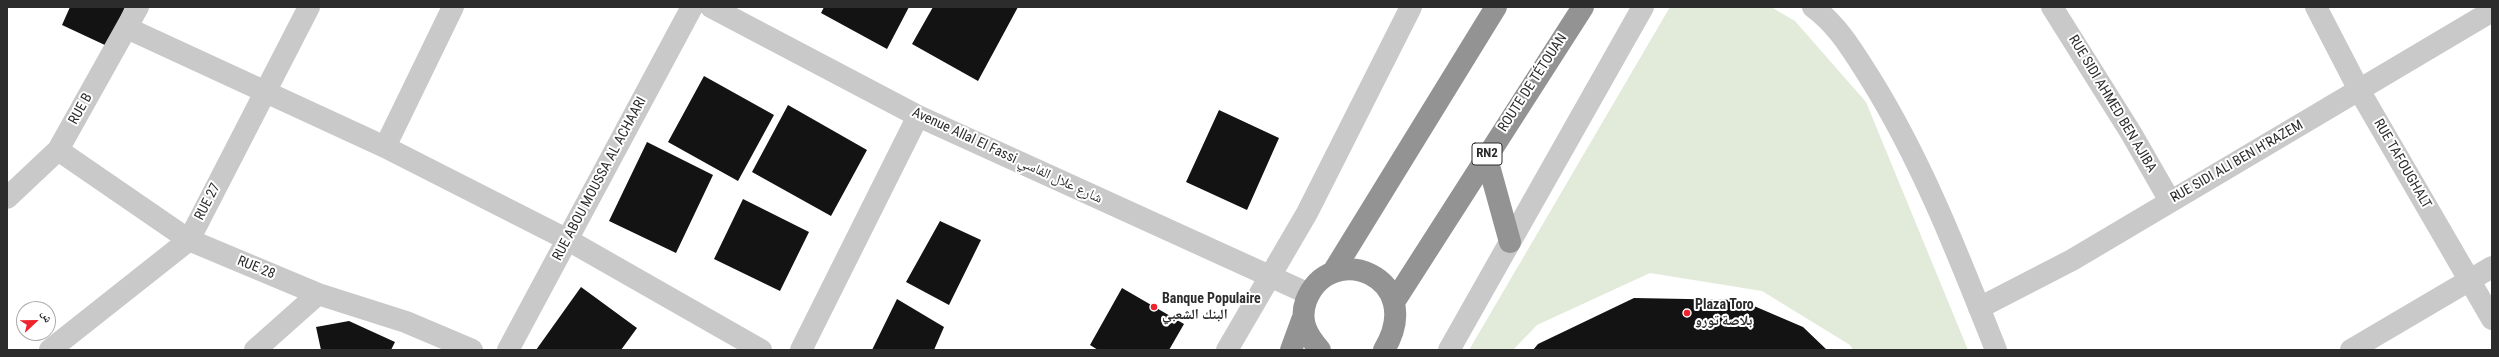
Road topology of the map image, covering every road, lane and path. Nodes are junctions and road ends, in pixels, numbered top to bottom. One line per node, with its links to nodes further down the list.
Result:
1 (138, 7): 14 (street, RUE B)
2 (309, 7): 16 (street, RUE 27)
3 (454, 7): 18 (street)
4 (692, 7): 24 (street, RUE ABOU MOUSSA AL ACHAARI)
5 (711, 7): 17 (street, Avenue Allal El Fassi شارع علال الفاسي)
6 (1411, 7): 28 (street)
7 (1496, 7): 27 (highway)
8 (1583, 7): 20 (highway, ROUTE DE TÉTOUAN / RN2)
9 (1643, 7): 25 (street)
10 (2052, 7): 22 (street, RUE SIDI AHMED BEN AJIBA)
11 (2316, 7): 15 (street, RUE TAFOUGHALT)
12 (1815, 8): 33 (street)
13 (2492, 11): 15 (street, RUE SIDI ALI BEN H'RAZEM)
14 (127, 28): 16 (street); 19 (street, RUE B)
15 (2359, 90): 22 (street, RUE SIDI ALI BEN H'RAZEM); 29 (street, RUE TAFOUGHALT)
16 (263, 92): 18 (street); 23 (street, RUE 27)
17 (918, 116): 28 (street, Avenue Allal El Fassi شارع علال الفاسي); 42 (street)
18 (385, 148): 24 (street)
19 (58, 150): 21 (street, RUE B); 23 (street, RUE 28)
20 (1486, 155): 25 (highway); 32 (highway, ROUTE DE TÉTOUAN / RN2)
21 (7, 198)
22 (2170, 201): 33 (street, RUE SIDI ALI BEN H'RAZEM)
23 (189, 240): 30 (street, RUE 28); 37 (street, RUE 27)
24 (568, 240): 40 (street, RUE ABOU MOUSSA AL ACHAARI); 41 (street)
25 (1510, 242): 46 (street)
26 (2492, 268): 29 (street)
27 (1333, 272): 31 (highway); 32 (highway)
28 (1269, 277): 31 (street, Avenue Allal El Fassi شارع علال الفاسي); 43 (street)
29 (2470, 280): 34 (street, RUE TAFOUGHALT); 48 (street)
30 (318, 294): 38 (street); 39 (street, RUE 28)
31 (1309, 294): 35 (highway)
32 (1394, 302): 36 (highway)
33 (1979, 308): 47 (street)
34 (2492, 319)
35 (1302, 320): 44 (highway); 45 (highway)
36 (1390, 348)
37 (50, 350)
38 (255, 350)
39 (472, 350)
40 (508, 350)
41 (761, 350)
42 (801, 350)
43 (1227, 350)
44 (1291, 350)
45 (1320, 350)
46 (1449, 350)
47 (1996, 350)
48 (2352, 350)

